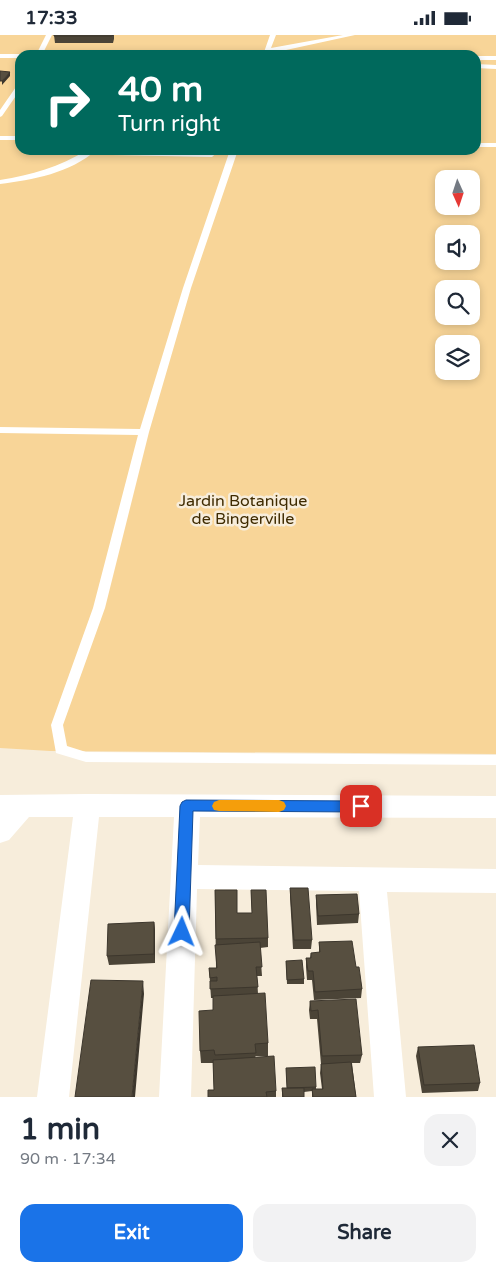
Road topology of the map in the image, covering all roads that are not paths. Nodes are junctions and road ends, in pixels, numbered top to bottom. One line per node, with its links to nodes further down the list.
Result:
1 (49, 35): 4 (lane)
2 (272, 35): 5 (lane)
3 (352, 35): 6 (lane)
4 (42, 50)
5 (268, 50)
6 (281, 50)
7 (0, 56): 8 (lane)
8 (15, 56)
9 (481, 58): 10 (lane)
10 (496, 58)
11 (481, 66): 12 (lane)
12 (496, 67)
13 (15, 92): 14 (lane)
14 (0, 115)
15 (0, 138): 16 (lane)
16 (15, 138)
17 (481, 145): 18 (lane)
18 (496, 145)
19 (84, 155): 21 (lane)
20 (232, 155): 23 (lane)
21 (0, 182)
22 (0, 430): 23 (lane)
23 (144, 432): 24 (lane)
24 (496, 760)
25 (87, 805): 26 (street); 27 (street); 33 (street)
26 (186, 806): 28 (street); 30 (street)
27 (11, 807): 29 (street)
28 (496, 807)
29 (0, 832)
30 (184, 877): 31 (street); 34 (street)
31 (372, 879): 32 (street); 35 (street)
32 (496, 881)
33 (53, 1097)
34 (175, 1097)
35 (390, 1097)

